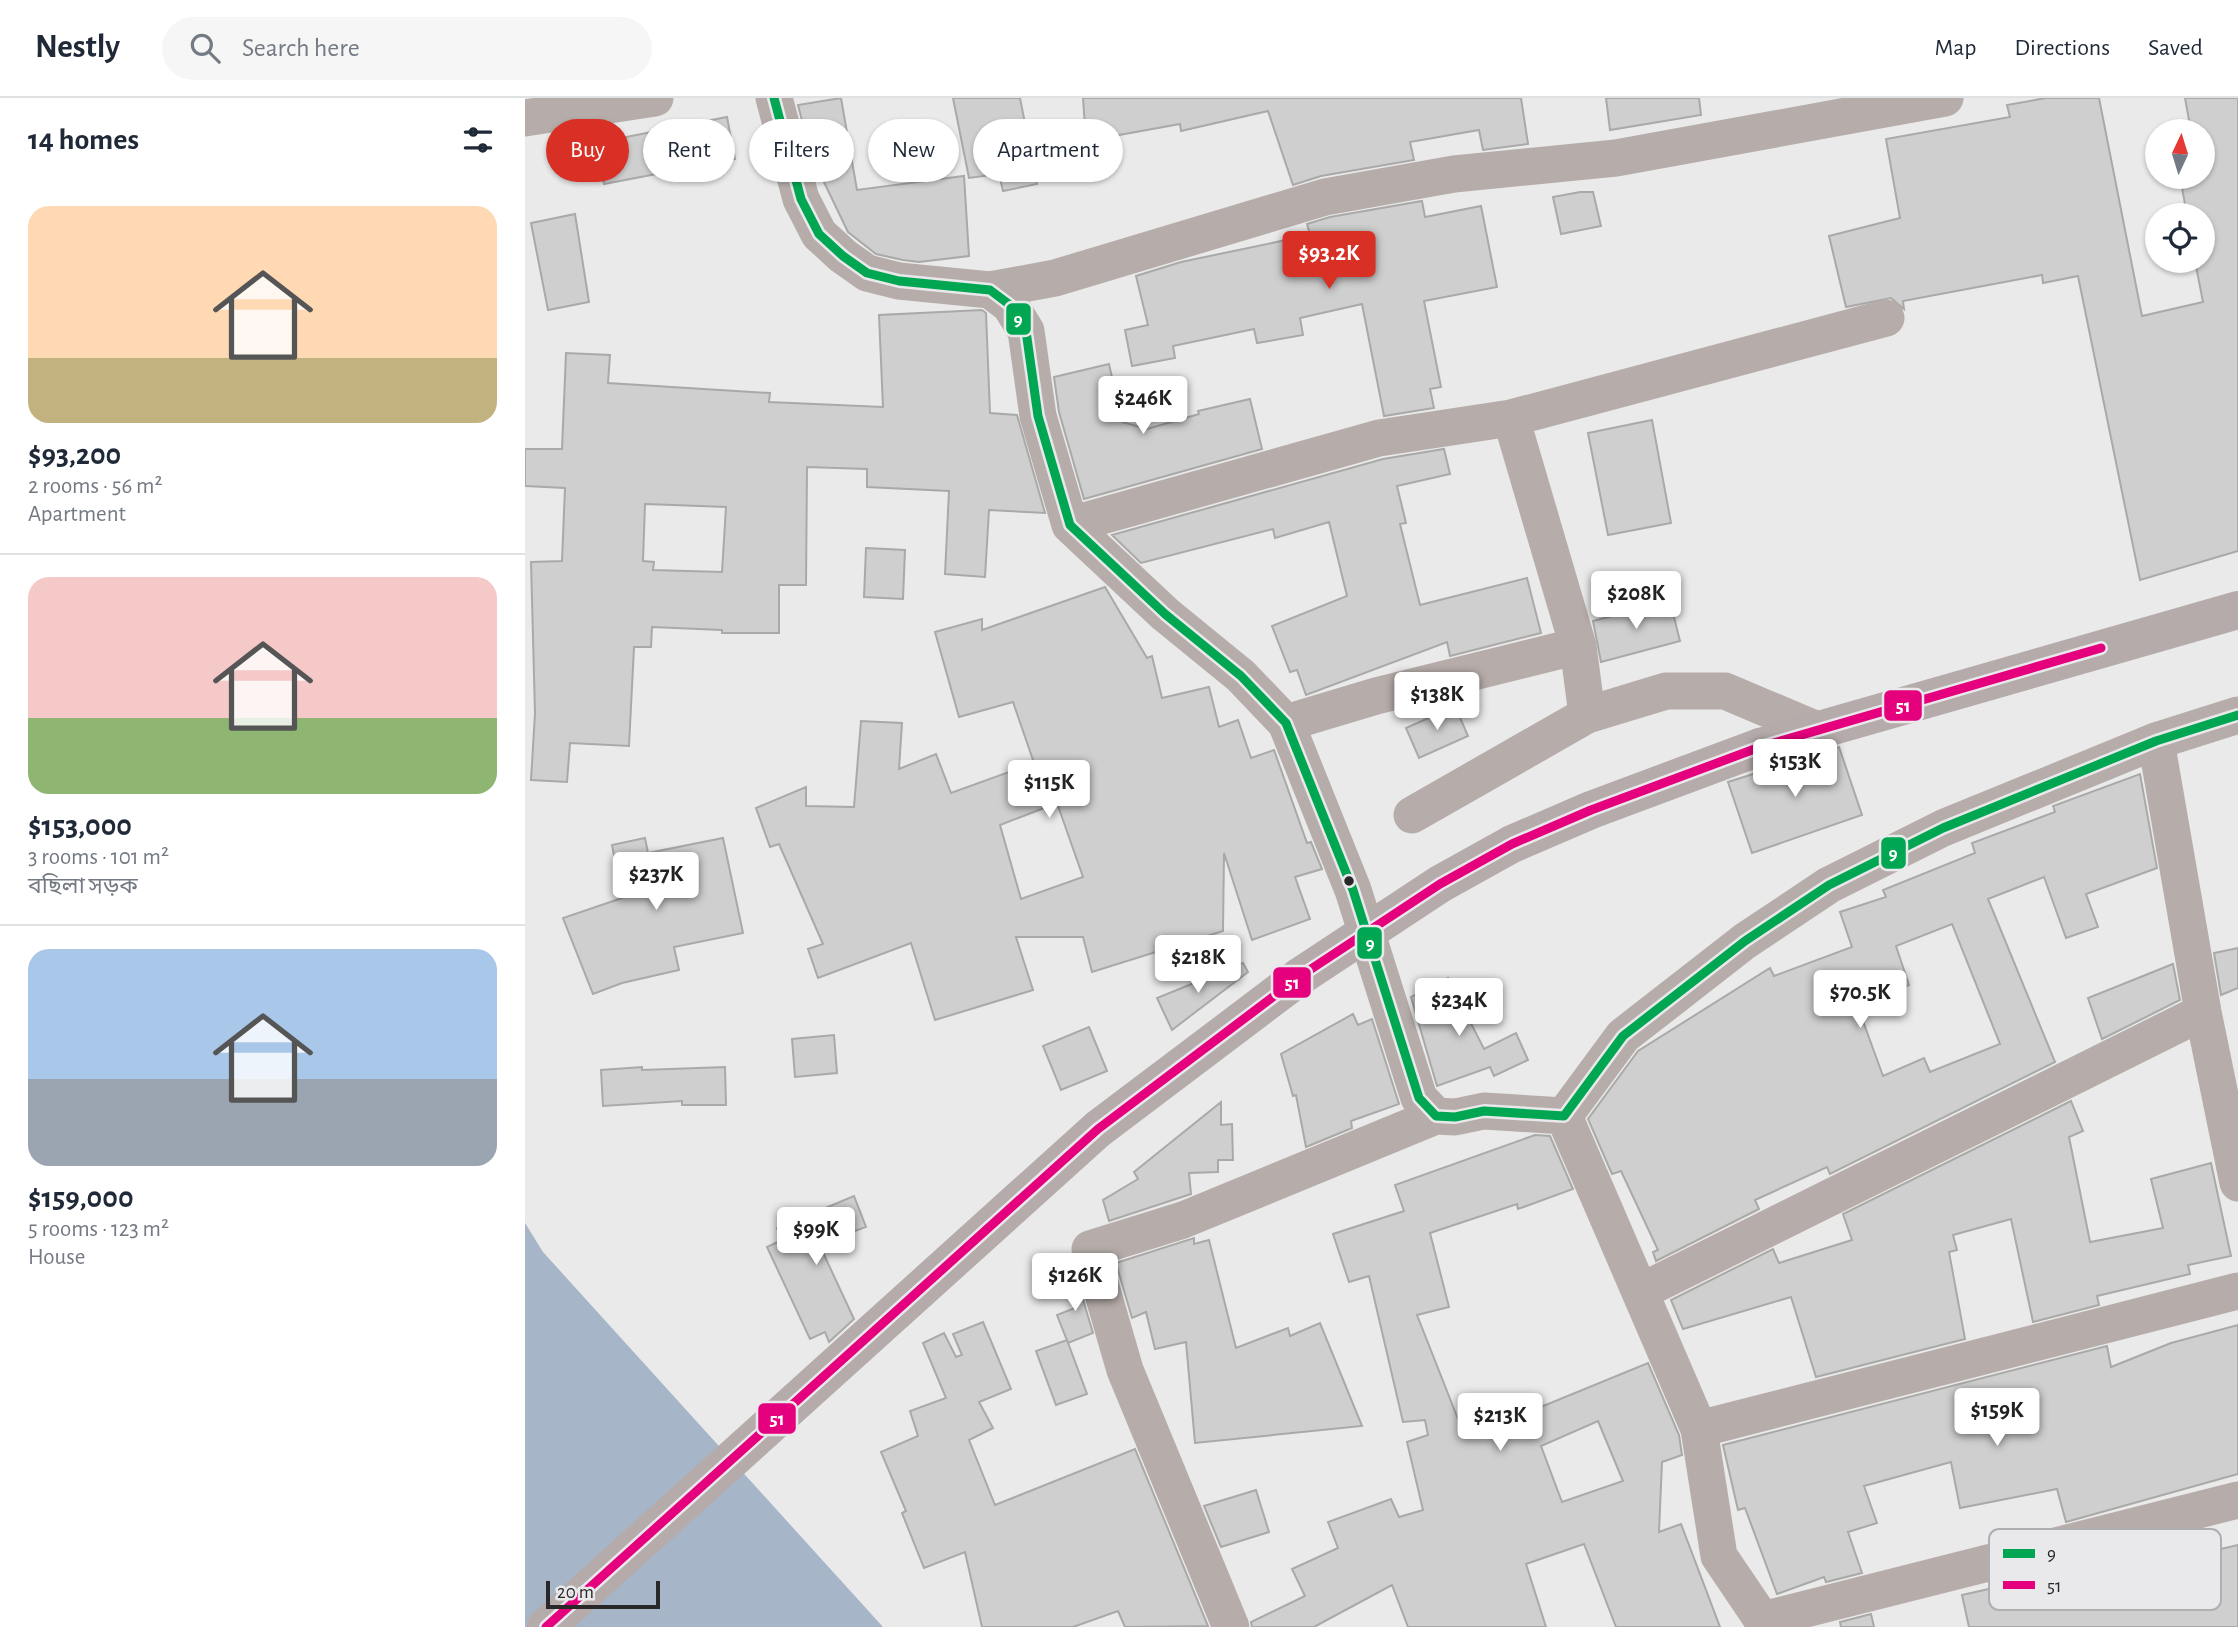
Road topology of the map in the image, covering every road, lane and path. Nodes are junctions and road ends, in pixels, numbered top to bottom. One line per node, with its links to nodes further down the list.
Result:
1 (655, 98): 4 (street)
2 (774, 98): 5 (street)
3 (1945, 98): 5 (street)
4 (525, 118)
5 (990, 290): 8 (street)
6 (1885, 318): 7 (street)
7 (1511, 418): 8 (street); 10 (street)
8 (1070, 525): 13 (street)
9 (2238, 610): 14 (main road)
10 (1578, 646): 11 (street); 13 (street)
11 (1587, 715): 14 (street); 16 (street)
12 (2238, 715): 15 (street)
13 (1286, 723): 18 (street)
14 (1815, 729): 28 (main road, bridge)
15 (2156, 741): 17 (street); 19 (street)
16 (1412, 815)
17 (2203, 1012): 20 (street); 21 (street)
18 (1436, 1116): 19 (street); 29 (street)
19 (1564, 1116): 21 (street)
20 (2238, 1183)
21 (1642, 1291): 23 (street)
22 (2238, 1291): 23 (street)
23 (1699, 1430): 27 (street)
24 (2238, 1500): 25 (street)
25 (2126, 1529)
26 (1989, 1565): 27 (street)
27 (1764, 1623)
28 (546, 1627)
29 (1231, 1627)

